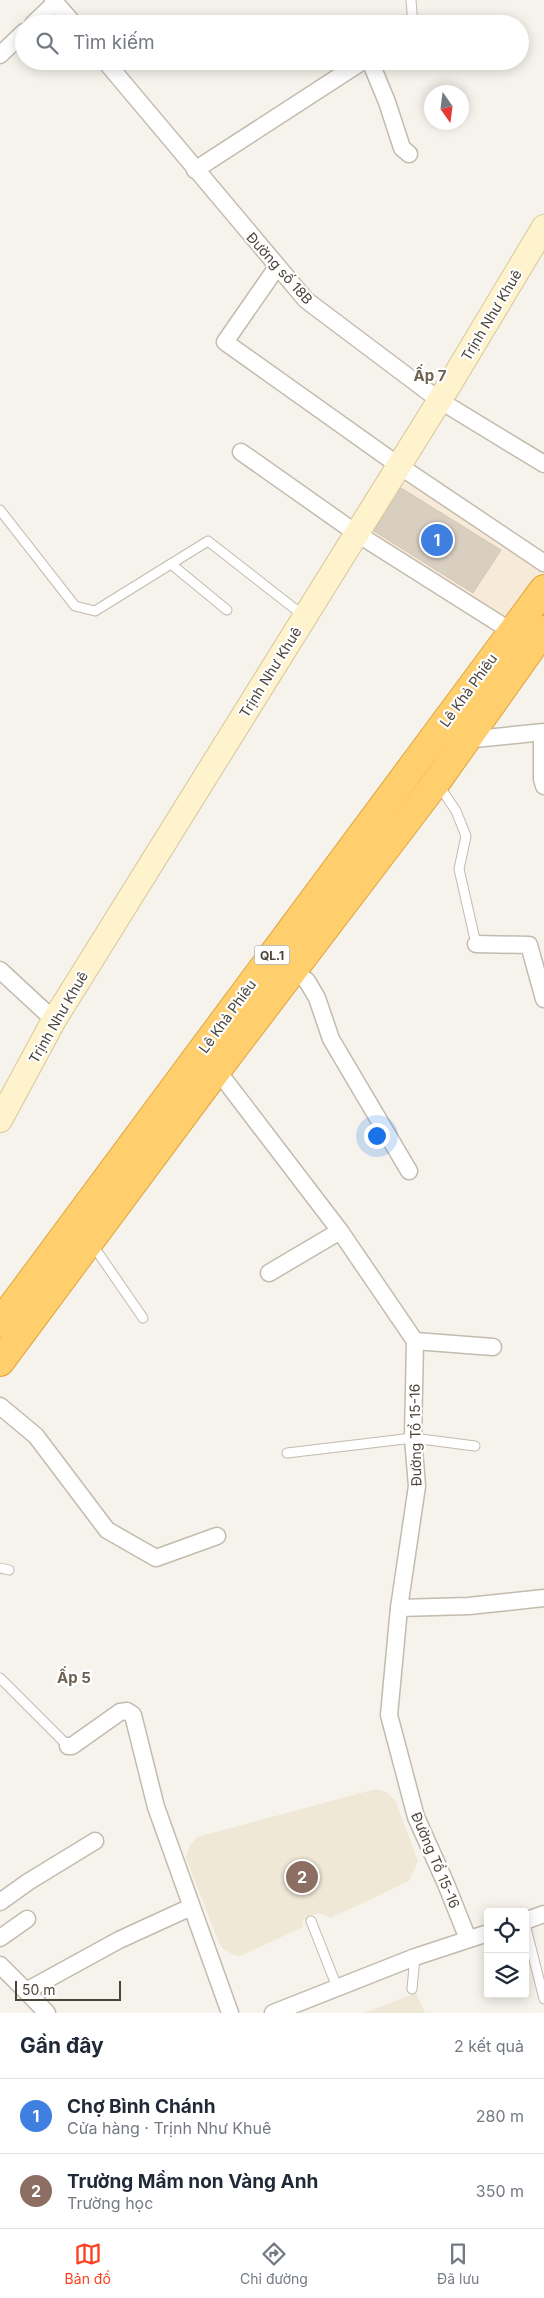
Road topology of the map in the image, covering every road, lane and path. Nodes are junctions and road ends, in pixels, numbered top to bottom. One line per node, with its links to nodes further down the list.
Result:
1 (412, 0): 5 (lane)
2 (54, 1): 3 (street); 4 (street)
3 (41, 15)
4 (66, 15)
5 (413, 15)
6 (15, 41): 7 (street)
7 (0, 55)
8 (112, 70): 12 (street, Đường số 18B)
9 (349, 70): 12 (street)
10 (374, 70): 11 (street)
11 (409, 154)
12 (195, 170): 14 (street, Đường số 18B)
13 (544, 227): 15 (street, Trịnh Như Khuê)
14 (277, 267): 15 (street, Đường số 18B); 18 (street)
15 (439, 400): 17 (street, Đường số 18B); 18 (street, Trịnh Như Khuê)
16 (241, 452): 20 (street)
17 (544, 464)
18 (398, 465): 20 (street, Trịnh Như Khuê); 21 (street)
19 (0, 510): 22 (lane)
20 (356, 533): 25 (street, Trịnh Như Khuê); 27 (street)
21 (544, 563)
22 (171, 564): 24 (lane); 25 (lane)
23 (544, 589): 27 (highway, Lê Khả Phiêu / QL.1)
24 (227, 610)
25 (305, 617): 36 (street, Trịnh Như Khuê)
26 (544, 630): 29 (highway, Lê Khả Phiêu / QL.1)
27 (511, 631): 44 (highway, Lê Khả Phiêu / QL.1)
28 (543, 732): 29 (street); 31 (street)
29 (465, 740): 30 (highway, Lê Khả Phiêu / QL.1)
30 (437, 781): 32 (lane); 34 (highway, Lê Khả Phiêu / QL.1)
31 (544, 786)
32 (476, 944): 35 (street)
33 (0, 970): 36 (street)
34 (294, 970): 37 (highway, Lê Khả Phiêu / QL.1); 39 (street)
35 (544, 999)
36 (54, 1020): 38 (street, Trịnh Như Khuê)
37 (217, 1070): 40 (street); 41 (highway, Lê Khả Phiêu / QL.1)
38 (0, 1120)
39 (408, 1171)
40 (340, 1231): 42 (street); 45 (street)
41 (89, 1240): 43 (lane); 47 (highway, Lê Khả Phiêu / QL.1)
42 (269, 1273)
43 (143, 1318)
44 (0, 1323)
45 (415, 1341): 46 (street); 49 (street, Đường Tổ 15-16)
46 (493, 1347)
47 (0, 1362)
48 (0, 1406): 52 (street)
49 (412, 1438): 50 (lane); 51 (lane); 54 (street, Đường Tổ 15-16)
50 (475, 1446)
51 (287, 1453)
52 (217, 1536)
53 (544, 1598): 54 (street)
54 (398, 1608): 66 (street, Đường Tổ 15-16)
55 (0, 1678): 56 (lane)
56 (68, 1746): 59 (street)
57 (95, 1840): 58 (street)
58 (0, 1902)
59 (191, 1907): 72 (street); 76 (street)
60 (544, 1914): 63 (street)
61 (27, 1919): 65 (street)
62 (311, 1921): 70 (lane)
63 (529, 1921)
64 (484, 1934): 66 (street)
65 (0, 1938)
66 (468, 1939): 68 (street)
67 (529, 1939): 73 (lane)
68 (415, 1957): 70 (street); 71 (lane)
69 (0, 1965): 72 (street)
70 (338, 1987): 74 (street)
71 (412, 1990)
72 (26, 1991): 75 (street)
73 (544, 1999)
74 (280, 2012)
75 (48, 2013)
76 (230, 2013)

